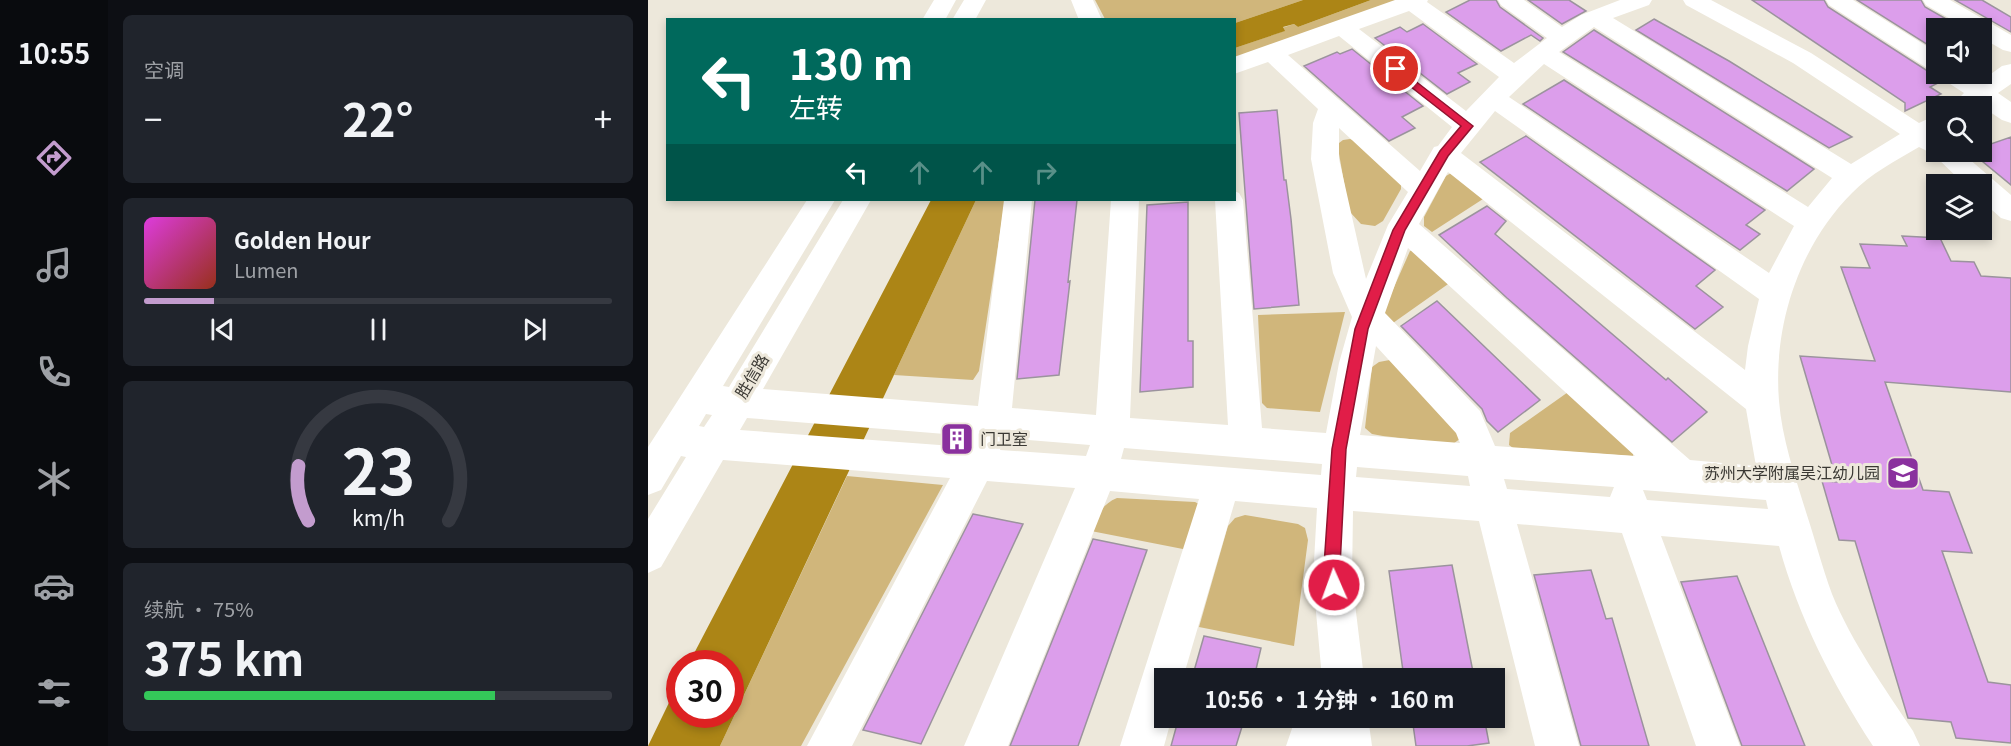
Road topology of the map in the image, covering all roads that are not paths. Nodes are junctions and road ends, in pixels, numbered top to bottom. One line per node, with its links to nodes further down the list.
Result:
1 (945, 0): 10 (street)
2 (975, 0): 11 (street)
3 (1082, 0): 12 (street)
4 (1509, 0): 15 (street)
5 (1694, 0): 28 (street)
6 (1837, 0): 17 (street)
7 (1934, 0): 14 (street)
8 (1415, 1): 13 (street); 20 (street)
9 (1620, 6): 15 (street); 32 (street)
10 (934, 18)
11 (964, 18)
12 (1090, 18)
13 (1342, 27): 16 (street); 27 (street)
14 (2011, 45)
15 (1553, 46): 20 (street); 40 (street)
16 (1272, 53): 18 (street); 25 (street)
17 (1926, 57)
18 (1236, 65)
19 (2011, 72): 22 (street)
20 (1515, 76): 24 (street)
21 (1969, 84): 22 (street)
22 (1982, 92): 23 (street); 26 (street)
23 (1976, 96)
24 (1492, 97): 27 (street); 42 (street)
25 (1331, 107): 33 (street); 43 (street)
26 (2011, 114)
27 (1468, 126): 30 (street)
28 (1926, 134)
29 (1926, 142): 32 (street)
30 (1444, 154): 33 (street); 46 (street)
31 (1959, 162): 39 (street)
32 (1853, 178): 40 (street)
33 (1422, 189): 41 (street)
34 (820, 201): 44 (street, 胜信路)
35 (856, 201): 45 (street, 胜信路)
36 (1018, 201): 47 (street)
37 (1125, 201): 48 (street)
38 (1229, 201): 50 (street)
39 (2011, 211)
40 (1811, 223): 42 (street)
41 (1402, 225): 43 (street); 57 (street)
42 (1776, 294): 46 (street)
43 (1367, 315): 52 (street); 53 (street)
44 (698, 399): 45 (street); 49 (street, 胜信路)
45 (737, 402): 47 (street); 51 (street, 胜信路)
46 (1762, 402): 60 (street)
47 (993, 422): 48 (street); 54 (street)
48 (1112, 431): 50 (street); 56 (street)
49 (672, 440): 51 (street); 58 (street, 胜信路)
50 (1246, 442): 52 (street)
51 (713, 443): 54 (street); 65 (street, 胜信路)
52 (1339, 449): 53 (street); 61 (street)
53 (1481, 460): 55 (street); 62 (street)
54 (977, 464): 56 (street); 69 (street)
55 (1618, 471): 57 (street); 63 (street)
56 (1099, 473): 59 (street); 70 (street)
57 (1682, 476): 60 (street)
58 (648, 478)
59 (1222, 483): 61 (street); 71 (street)
60 (1779, 484): 64 (street)
61 (1336, 492): 62 (street); 66 (street)
62 (1493, 504): 63 (street); 74 (street)
63 (1635, 515): 64 (street); 75 (street)
64 (1793, 529): 76 (street)
65 (648, 554)
66 (1337, 666)
67 (1314, 728): 72 (street)
68 (1348, 728): 73 (street)
69 (830, 746)
70 (986, 746)
71 (1142, 746)
72 (1308, 746)
73 (1350, 746)
74 (1557, 746)
75 (1718, 746)
76 (1898, 746)

